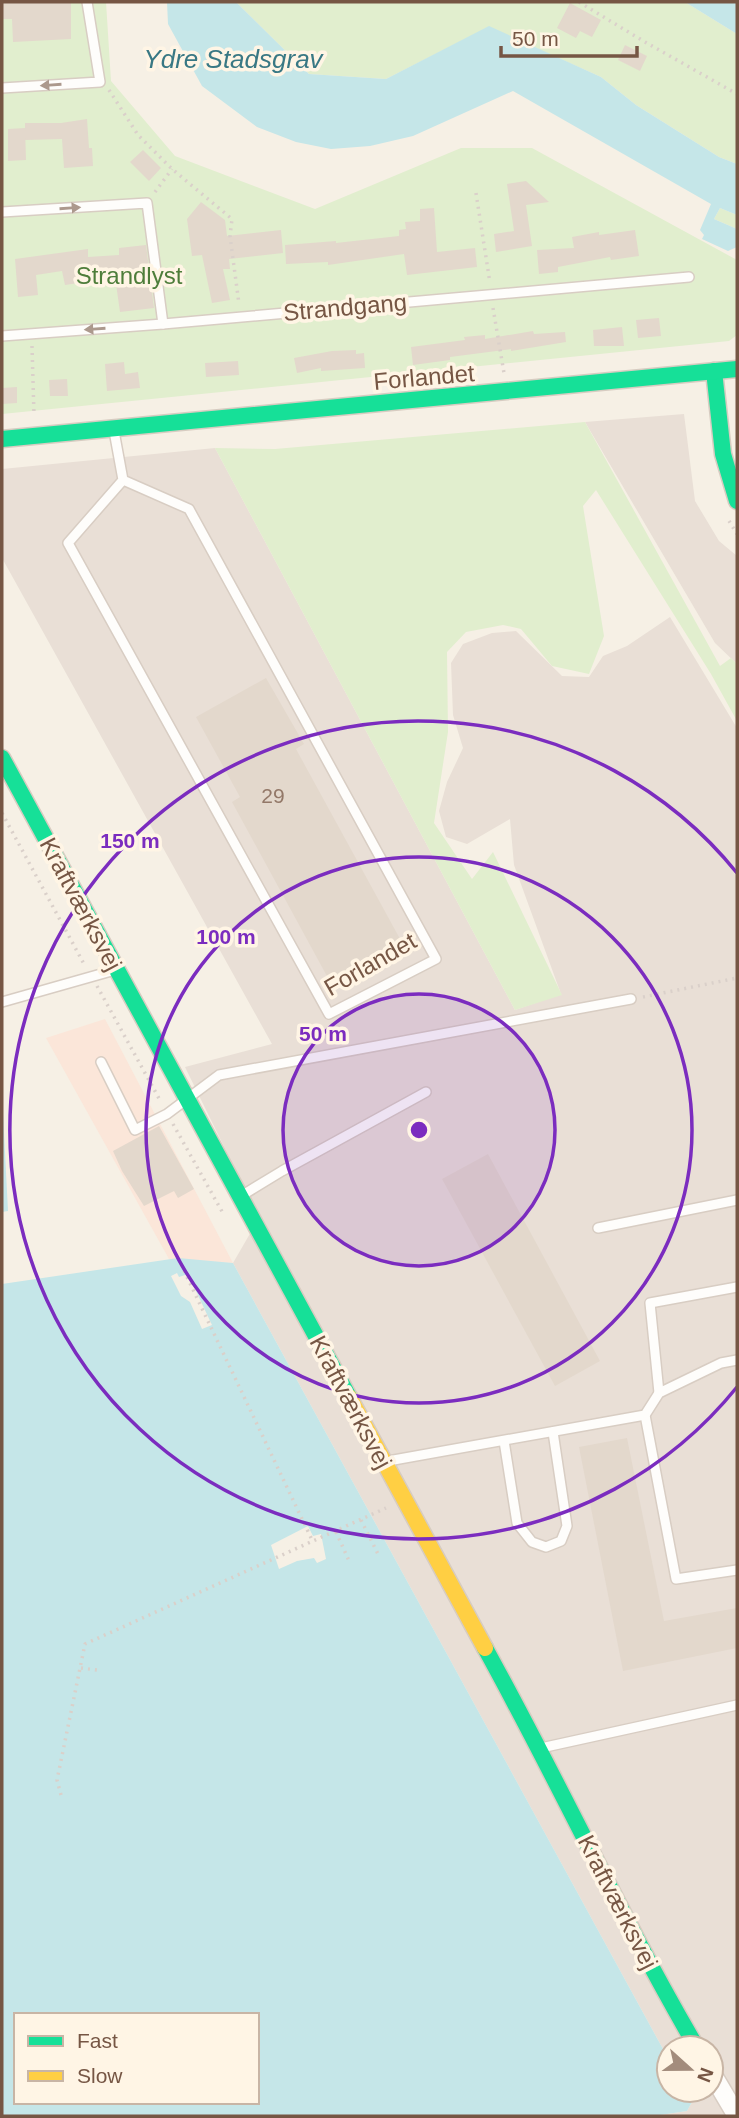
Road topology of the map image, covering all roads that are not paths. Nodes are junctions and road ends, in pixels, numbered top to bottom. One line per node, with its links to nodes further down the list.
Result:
1 (87, 2): 2 (lane, one-way to 2)
2 (2, 88)
3 (2, 212): 5 (lane, one-way to 5)
4 (689, 277): 5 (lane, Strandgang)
5 (163, 324): 6 (lane, Strandgang, one-way to 6)
6 (2, 335)
7 (737, 369): 8 (street, Forlandet)
8 (714, 371): 9 (street, Forlandet); 12 (street)
9 (114, 429): 10 (street, Forlandet); 11 (lane)
10 (2, 439)
11 (123, 480): 11 (lane, Forlandet)
12 (737, 501)
13 (2, 758): 14 (street, Kraftværksvej)
14 (116, 970): 16 (lane); 19 (street, Kraftværksvej)
15 (631, 999): 19 (lane)
16 (2, 1002)
17 (101, 1062): 19 (lane)
18 (426, 1092): 20 (lane)
19 (186, 1100): 20 (street, Kraftværksvej)
20 (240, 1197): 29 (street, Kraftværksvej)
21 (737, 1199): 22 (lane)
22 (598, 1228)
23 (737, 1287): 25 (lane)
24 (737, 1360): 25 (lane)
25 (659, 1393): 26 (lane)
26 (645, 1415): 27 (lane); 30 (lane)
27 (553, 1432): 28 (lane); 28 (lane)
28 (504, 1441): 29 (lane)
29 (383, 1462): 32 (street, Kraftværksvej)
30 (737, 1570)
31 (737, 1705): 32 (lane)
32 (540, 1748): 33 (street, Kraftværksvej)
33 (689, 2034)
34 (725, 2096): 35 (street)
35 (737, 2116)

